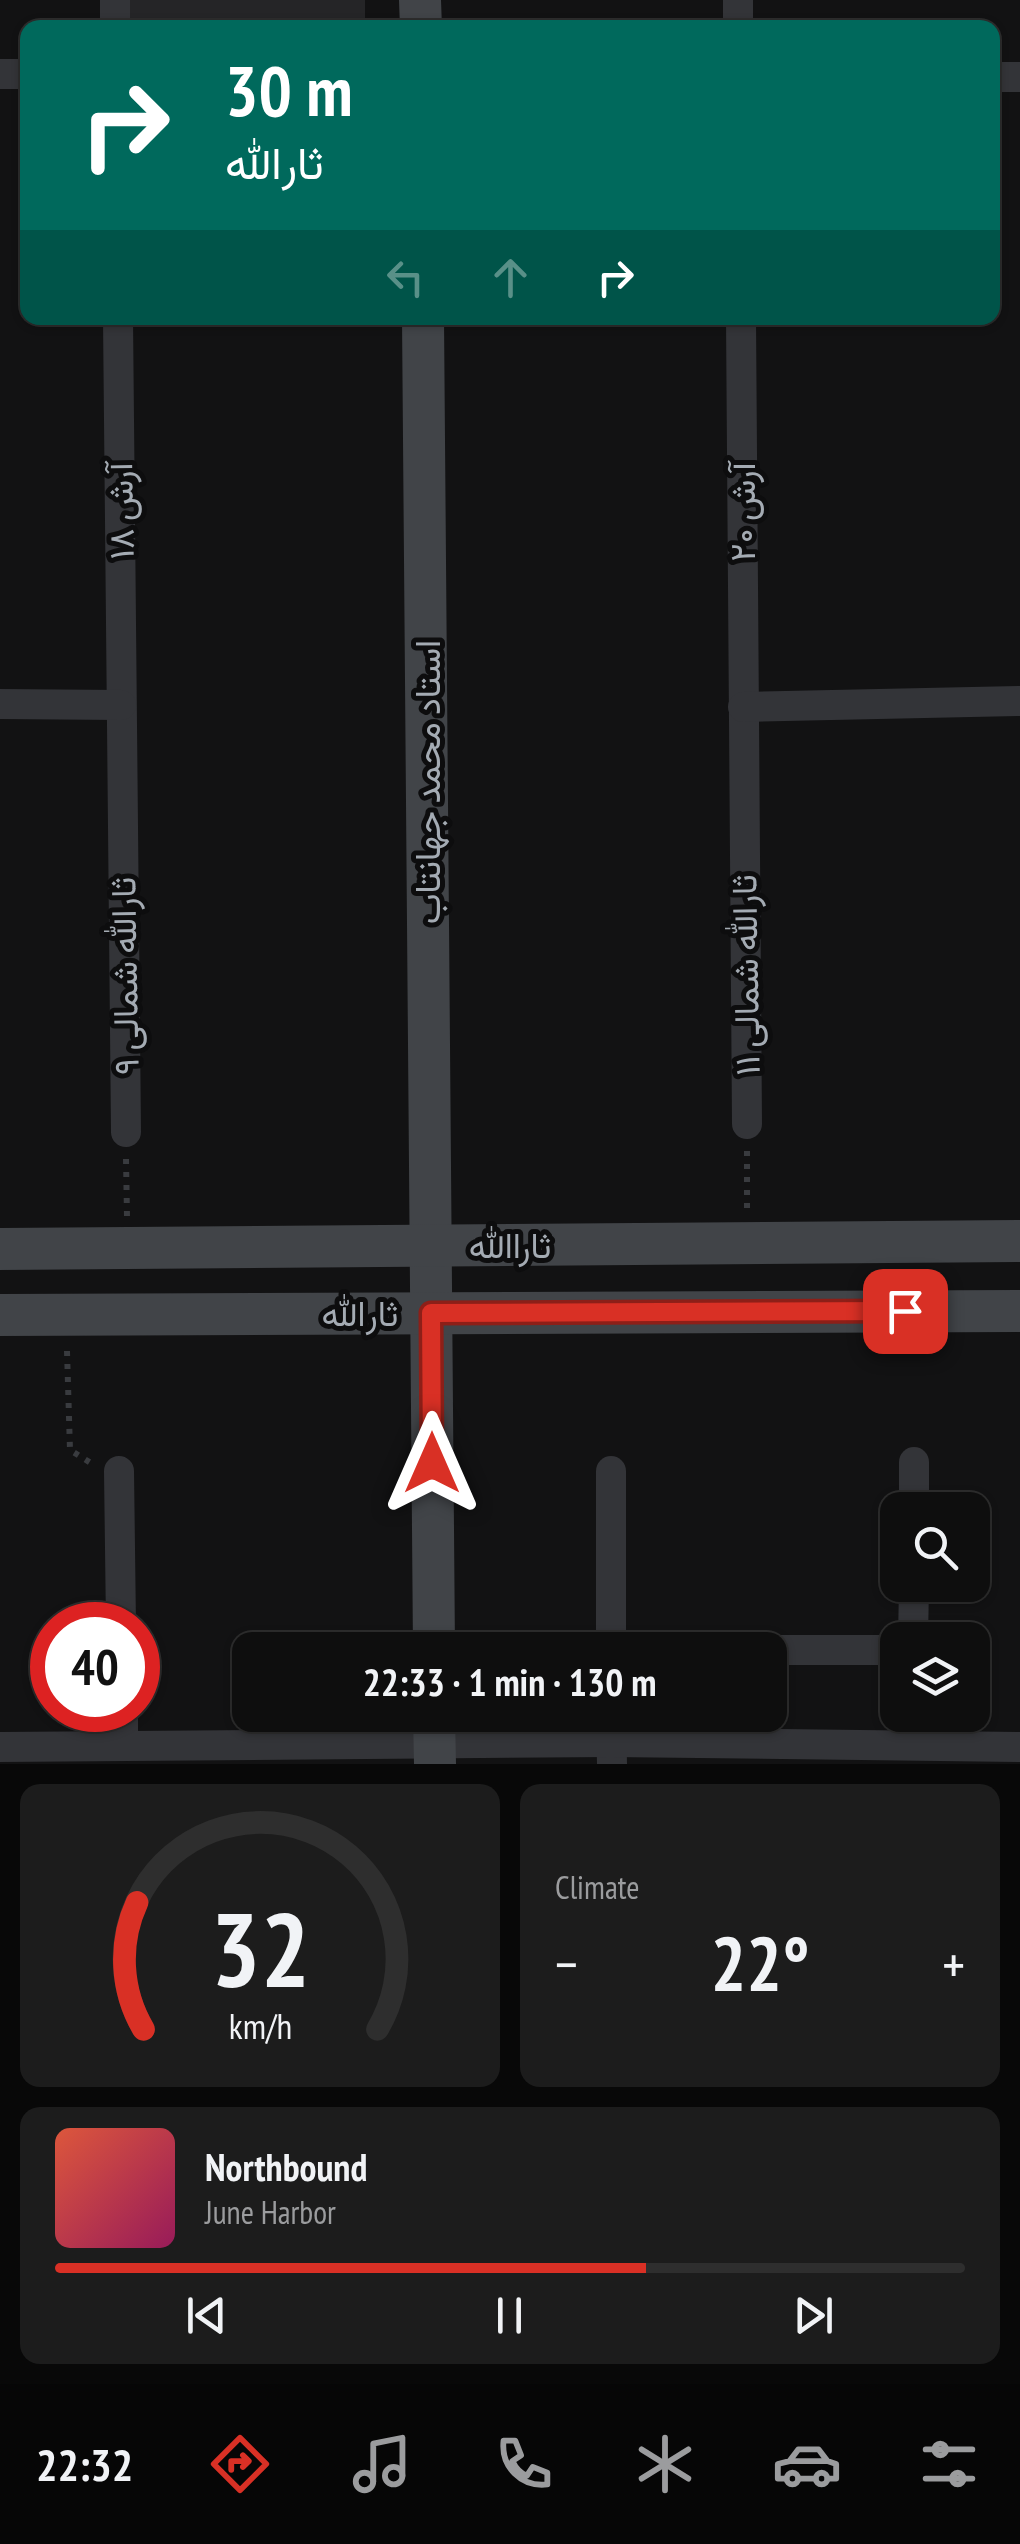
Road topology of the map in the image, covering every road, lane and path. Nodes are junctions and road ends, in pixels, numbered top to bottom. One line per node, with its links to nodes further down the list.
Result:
1 (118, 325): 6 (street, آرش ۱۸)
2 (424, 325): 12 (main road, استاد محمد جهانتاب)
3 (741, 325): 7 (street, آرش ۲۰)
4 (1020, 701): 7 (street)
5 (0, 704): 6 (street)
6 (122, 705): 9 (street, ثارالله شمالی ۹)
7 (743, 706): 8 (street, ثارالله شمالی ۱۱)
8 (747, 1124): 11 (path, ثارالله شمالی ۱۱)
9 (126, 1132): 13 (path)
10 (1020, 1242): 11 (main road, ثاراالله)
11 (748, 1244): 12 (main road, ثاراالله)
12 (430, 1246): 13 (main road, ثاراالله); 16 (main road, استاد محمد جهانتاب)
13 (127, 1248): 14 (main road, ثاراالله)
14 (0, 1249)
15 (1020, 1311): 16 (main road, ثارالله)
16 (431, 1313): 17 (main road, ثارالله); 24 (main road)
17 (66, 1314): 18 (main road, ثارالله); 21 (path)
18 (0, 1315)
19 (914, 1462): 22 (street)
20 (611, 1471): 25 (street)
21 (119, 1476): 23 (street)
22 (914, 1492)
23 (122, 1602)
24 (434, 1632)
25 (611, 1632)
26 (787, 1650): 27 (street)
27 (880, 1650)
28 (123, 1732): 32 (street)
29 (611, 1740): 30 (street); 31 (street)
30 (434, 1741): 35 (street)
31 (913, 1741): 34 (street)
32 (123, 1746): 33 (street); 35 (street)
33 (0, 1747)
34 (1020, 1747)
35 (269, 1754)

